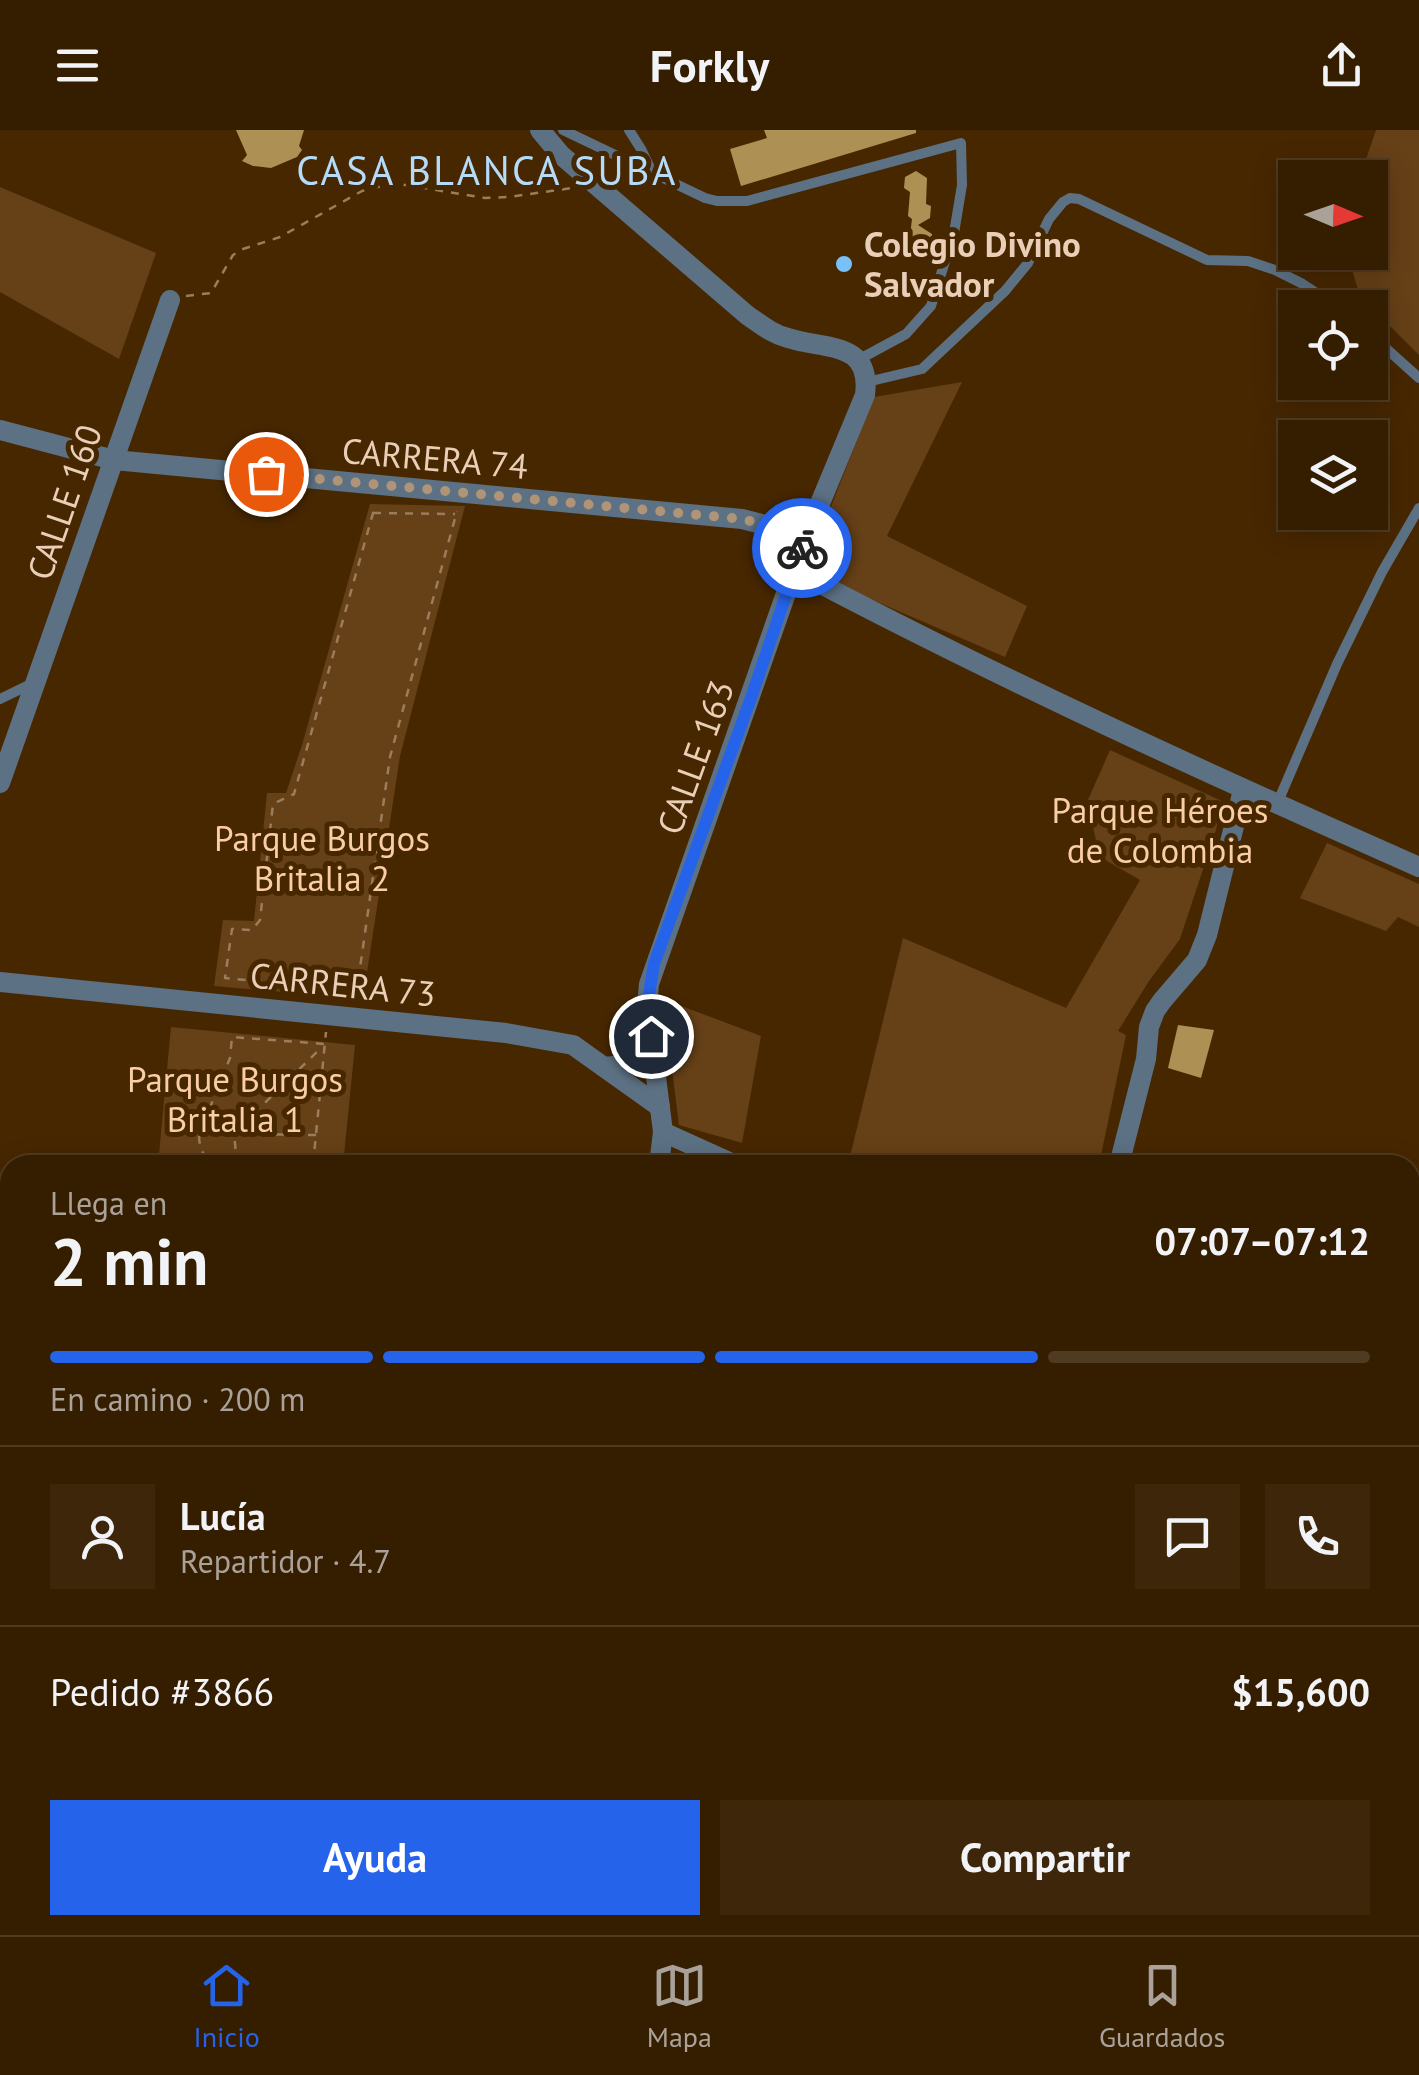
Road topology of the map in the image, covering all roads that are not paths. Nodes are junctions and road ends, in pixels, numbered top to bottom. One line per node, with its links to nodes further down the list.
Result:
1 (540, 130): 8 (street)
2 (563, 130): 4 (lane)
3 (629, 130): 4 (lane)
4 (652, 172): 8 (lane)
5 (1312, 290): 10 (lane)
6 (170, 300): 12 (street, CALLE 160)
7 (1388, 350): 9 (lane)
8 (858, 360): 10 (street)
9 (1419, 378)
10 (867, 382): 14 (street, CALLE 163)
11 (0, 430): 12 (street, CARRERA 74)
12 (114, 460): 14 (street, CARRERA 74); 16 (street, CALLE 160)
13 (1419, 508): 20 (lane)
14 (804, 542): 15 (street, CALLE 163)
15 (794, 570): 19 (street); 23 (street, CALLE 163)
16 (36, 681): 17 (lane); 18 (street, CALLE 160)
17 (0, 699)
18 (0, 783)
19 (1244, 790): 20 (street); 29 (street)
20 (1277, 804): 21 (street)
21 (1419, 867)
22 (0, 982): 24 (street, CARRERA 73)
23 (651, 1036): 24 (street); 25 (street, CALLE 163)
24 (604, 1067): 25 (street, CARRERA 73)
25 (660, 1107): 26 (street, CALLE 163)
26 (663, 1132): 27 (street, CALLE 163); 28 (street)
27 (660, 1155)
28 (714, 1155)
29 (1122, 1155)

